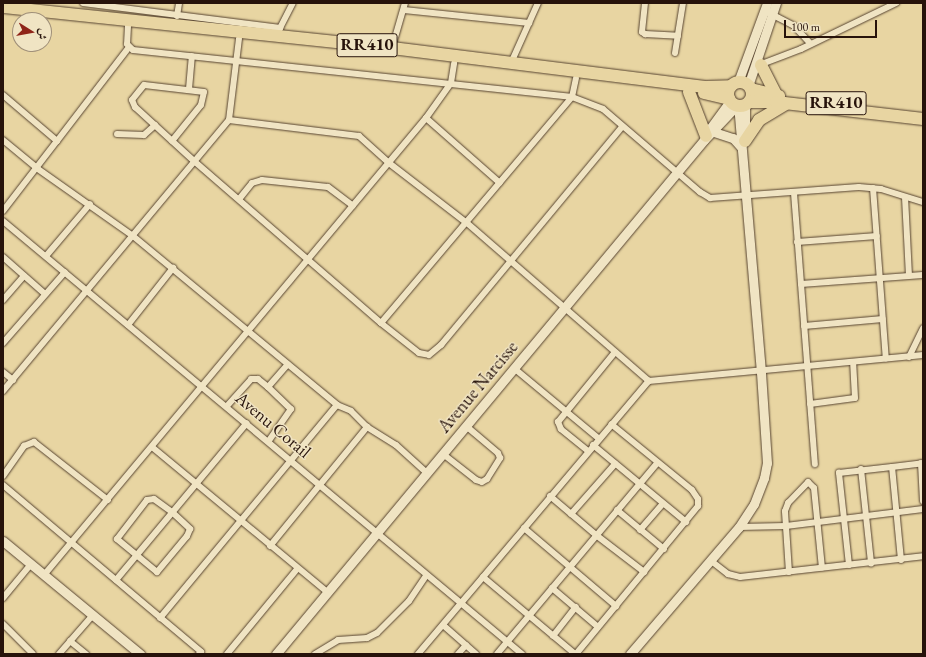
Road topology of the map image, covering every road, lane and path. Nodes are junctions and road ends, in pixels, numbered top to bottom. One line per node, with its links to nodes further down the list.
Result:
1 (83, 3): 2 (street)
2 (89, 3): 16 (street); 17 (street)
3 (179, 3): 18 (street)
4 (293, 3): 20 (street)
5 (406, 3): 14 (street)
6 (538, 3): 19 (street)
7 (645, 3): 21 (street)
8 (683, 3): 21 (street)
9 (776, 3): 13 (street)
10 (896, 3): 23 (street)
11 (3, 7): 12 (highway, RR410)
12 (42, 7): 17 (highway, RR410)
13 (768, 9): 23 (street); 31 (street); 34 (street)
14 (404, 10): 19 (street); 25 (street)
15 (3, 13): 16 (highway, RR410)
16 (130, 15): 17 (highway, RR410); 18 (highway, RR410); 22 (highway, RR410); 24 (street)
17 (88, 16)
18 (176, 19): 20 (highway, RR410)
19 (529, 24): 30 (street)
20 (278, 32): 25 (highway, RR410)
21 (678, 36): 26 (street)
22 (239, 39): 28 (street); 29 (highway, RR410)
23 (810, 43): 31 (street)
24 (129, 47): 27 (street); 50 (street)
25 (392, 48): 30 (highway, RR410)
26 (675, 53)
27 (192, 56): 28 (street); 35 (street)
28 (237, 60): 33 (street); 44 (street)
29 (454, 62): 32 (highway, RR410); 33 (street)
30 (511, 63): 34 (highway, RR410)
31 (757, 64): 34 (street); 39 (highway)
32 (576, 78): 36 (highway, RR410); 38 (street)
33 (451, 83): 38 (street); 42 (street)
34 (742, 86): 39 (highway, RR410); 40 (highway); 40 (highway)
35 (189, 89): 45 (street); 51 (street)
36 (689, 92): 40 (highway, RR410); 48 (highway)
37 (3, 95): 50 (street)
38 (572, 97): 46 (street); 57 (street)
39 (782, 100): 40 (highway, RR410); 41 (highway, RR410); 43 (highway, RR410); 52 (highway)
40 (738, 103): 48 (street, Avenue Narcisse); 52 (street)
41 (923, 113)
42 (426, 118): 54 (street); 57 (street)
43 (923, 119)
44 (229, 120): 53 (street); 54 (street)
45 (155, 125): 47 (street); 51 (street)
46 (622, 127): 56 (street); 75 (street)
47 (117, 134)
48 (708, 136): 52 (street); 56 (street, Avenue Narcisse)
49 (3, 140): 55 (street)
50 (57, 141): 55 (street)
51 (172, 141): 53 (street)
52 (744, 145): 60 (street)
53 (194, 161): 62 (street); 69 (street)
54 (389, 163): 65 (street); 68 (street)
55 (38, 169): 64 (street); 66 (street)
56 (678, 174): 60 (street); 86 (street, Avenue Narcisse)
57 (500, 183): 68 (street)
58 (873, 188): 59 (street); 61 (street); 70 (street)
59 (794, 193): 60 (street); 71 (street)
60 (746, 197): 103 (street)
61 (905, 197): 63 (street); 80 (street)
62 (240, 198): 65 (street); 74 (street)
63 (923, 202)
64 (90, 204): 69 (street); 72 (street)
65 (353, 206): 74 (street)
66 (3, 211)
67 (3, 221): 72 (street, Avenu Corail)
68 (467, 223): 75 (street); 88 (street)
69 (133, 236): 76 (street); 83 (street)
70 (877, 236): 71 (street); 81 (street)
71 (798, 242): 82 (street)
72 (46, 256): 77 (street, Avenu Corail)
73 (3, 257): 79 (street)
74 (309, 258): 88 (street); 92 (street)
75 (511, 261): 86 (street); 88 (street)
76 (173, 268): 89 (street); 92 (street)
77 (65, 272): 83 (street, Avenu Corail); 84 (street)
78 (923, 275): 80 (street)
79 (24, 276): 84 (street); 85 (street)
80 (910, 276): 81 (street)
81 (880, 277): 82 (street); 87 (street)
82 (801, 284): 90 (street)
83 (87, 290): 89 (street, Avenu Corail); 104 (street)
84 (45, 294): 93 (street)
85 (3, 300)
86 (565, 309): 94 (street); 101 (street, Avenue Narcisse)
87 (883, 319): 90 (street); 97 (street)
88 (382, 323)
89 (128, 324): 106 (street, Avenu Corail)
90 (804, 326): 100 (street)
91 (923, 328): 96 (street)
92 (247, 330): 99 (street); 106 (street)
93 (3, 343)
94 (615, 352): 105 (street); 112 (street)
95 (923, 355): 96 (street)
96 (909, 357): 97 (street)
97 (886, 359): 98 (street)
98 (853, 362): 100 (street); 109 (street)
99 (288, 364): 107 (street); 110 (street)
100 (808, 366): 103 (street); 109 (street)
101 (515, 369): 112 (street); 116 (street, Avenue Narcisse)
102 (3, 372): 104 (street)
103 (761, 372): 105 (street); 151 (street)
104 (13, 380): 108 (street)
105 (649, 381): 114 (street)
106 (201, 385): 111 (street, Avenu Corail); 120 (street)
107 (268, 387): 111 (street); 118 (street)
108 (3, 391)
109 (810, 404): 127 (street)
110 (337, 405): 115 (street); 123 (street)
111 (227, 406): 113 (street, Avenu Corail)
112 (566, 412): 117 (street); 121 (street)
113 (247, 423): 118 (street, Avenu Corail); 132 (street)
114 (611, 424): 117 (street); 124 (street)
115 (367, 426): 130 (street); 135 (street)
116 (466, 426): 122 (street, Avenue Narcisse); 122 (street)
117 (598, 438): 119 (street)
118 (269, 441): 123 (street, Avenu Corail)
119 (593, 445): 121 (street); 126 (street)
120 (152, 447): 132 (street); 137 (street)
121 (588, 450): 136 (street)
122 (443, 454): 130 (street, Avenue Narcisse)
123 (292, 461): 135 (street, Avenu Corail); 147 (street)
124 (657, 463): 133 (street); 148 (street)
125 (922, 463): 128 (street); 138 (street)
126 (615, 464): 133 (street); 144 (street)
127 (815, 464)
128 (892, 467): 129 (street); 143 (street)
129 (861, 470): 145 (street); 146 (street)
130 (427, 473): 154 (street, Avenue Narcisse)
131 (3, 476): 137 (street)
132 (196, 484): 142 (street); 147 (street)
133 (639, 484): 139 (street); 141 (street)
134 (3, 485): 157 (street)
135 (320, 485): 154 (street, Avenu Corail); 158 (street)
136 (550, 496): 144 (street); 152 (street)
137 (108, 500): 157 (street)
138 (923, 501)
139 (663, 504): 148 (street); 153 (street)
140 (923, 509): 143 (street)
141 (617, 510): 153 (street); 155 (street)
142 (172, 512): 160 (street); 160 (street); 160 (street)
143 (897, 512): 145 (street); 163 (street)
144 (572, 514): 155 (street)
145 (867, 516): 146 (street); 164 (street)
146 (844, 519): 149 (street); 166 (street)
147 (241, 521): 158 (street); 184 (street)
148 (686, 522): 159 (street)
149 (817, 522): 150 (street); 150 (street); 168 (street)
150 (786, 526): 151 (street); 171 (street)
151 (738, 527): 162 (street)
152 (524, 528): 167 (street); 174 (street)
153 (640, 530): 159 (street)
154 (377, 534): 173 (street, Avenu Corail); 177 (street, Avenue Narcisse)
155 (596, 535): 167 (street); 170 (street)
156 (3, 541): 165 (street)
157 (72, 543): 172 (street); 175 (street)
158 (270, 546): 169 (street)
159 (664, 549): 170 (street)
160 (136, 556): 175 (street)
161 (923, 556): 163 (street)
162 (710, 560): 171 (street); 206 (street)
163 (901, 560): 164 (street)
164 (871, 563): 166 (street)
165 (31, 564): 172 (street); 178 (street)
166 (849, 565): 168 (street)
167 (571, 566): 176 (street); 180 (street)
168 (822, 568): 171 (street)
169 (297, 569): 177 (street); 197 (street)
170 (644, 572): 180 (street)
171 (789, 572)
172 (44, 575): 182 (street)
173 (426, 576): 179 (street, Avenu Corail); 199 (street)
174 (483, 577): 179 (street); 183 (street)
175 (116, 580): 184 (street)
176 (552, 588): 181 (street); 183 (street)
177 (327, 592): 198 (street, Avenue Narcisse)
178 (3, 598)
179 (461, 604): 186 (street); 190 (street, Avenu Corail)
180 (616, 606): 187 (street)
181 (576, 607): 187 (street); 188 (street)
182 (93, 615): 189 (street); 196 (street)
183 (529, 616): 188 (street); 190 (street)
184 (160, 618): 192 (street)
185 (3, 624): 193 (street)
186 (443, 625): 191 (street); 200 (street)
187 (598, 627): 205 (street)
188 (553, 636): 205 (street)
189 (70, 641): 194 (street); 195 (street)
190 (508, 642): 203 (street); 204 (street, Avenu Corail)
191 (466, 645): 201 (street); 202 (street)
192 (201, 653)
193 (33, 654)
194 (59, 654)
195 (86, 654)
196 (140, 654)
197 (227, 654)
198 (276, 654)
199 (315, 654)
200 (418, 654)
201 (458, 654)
202 (476, 654)
203 (497, 654)
204 (522, 654)
205 (575, 654)
206 (630, 654)

